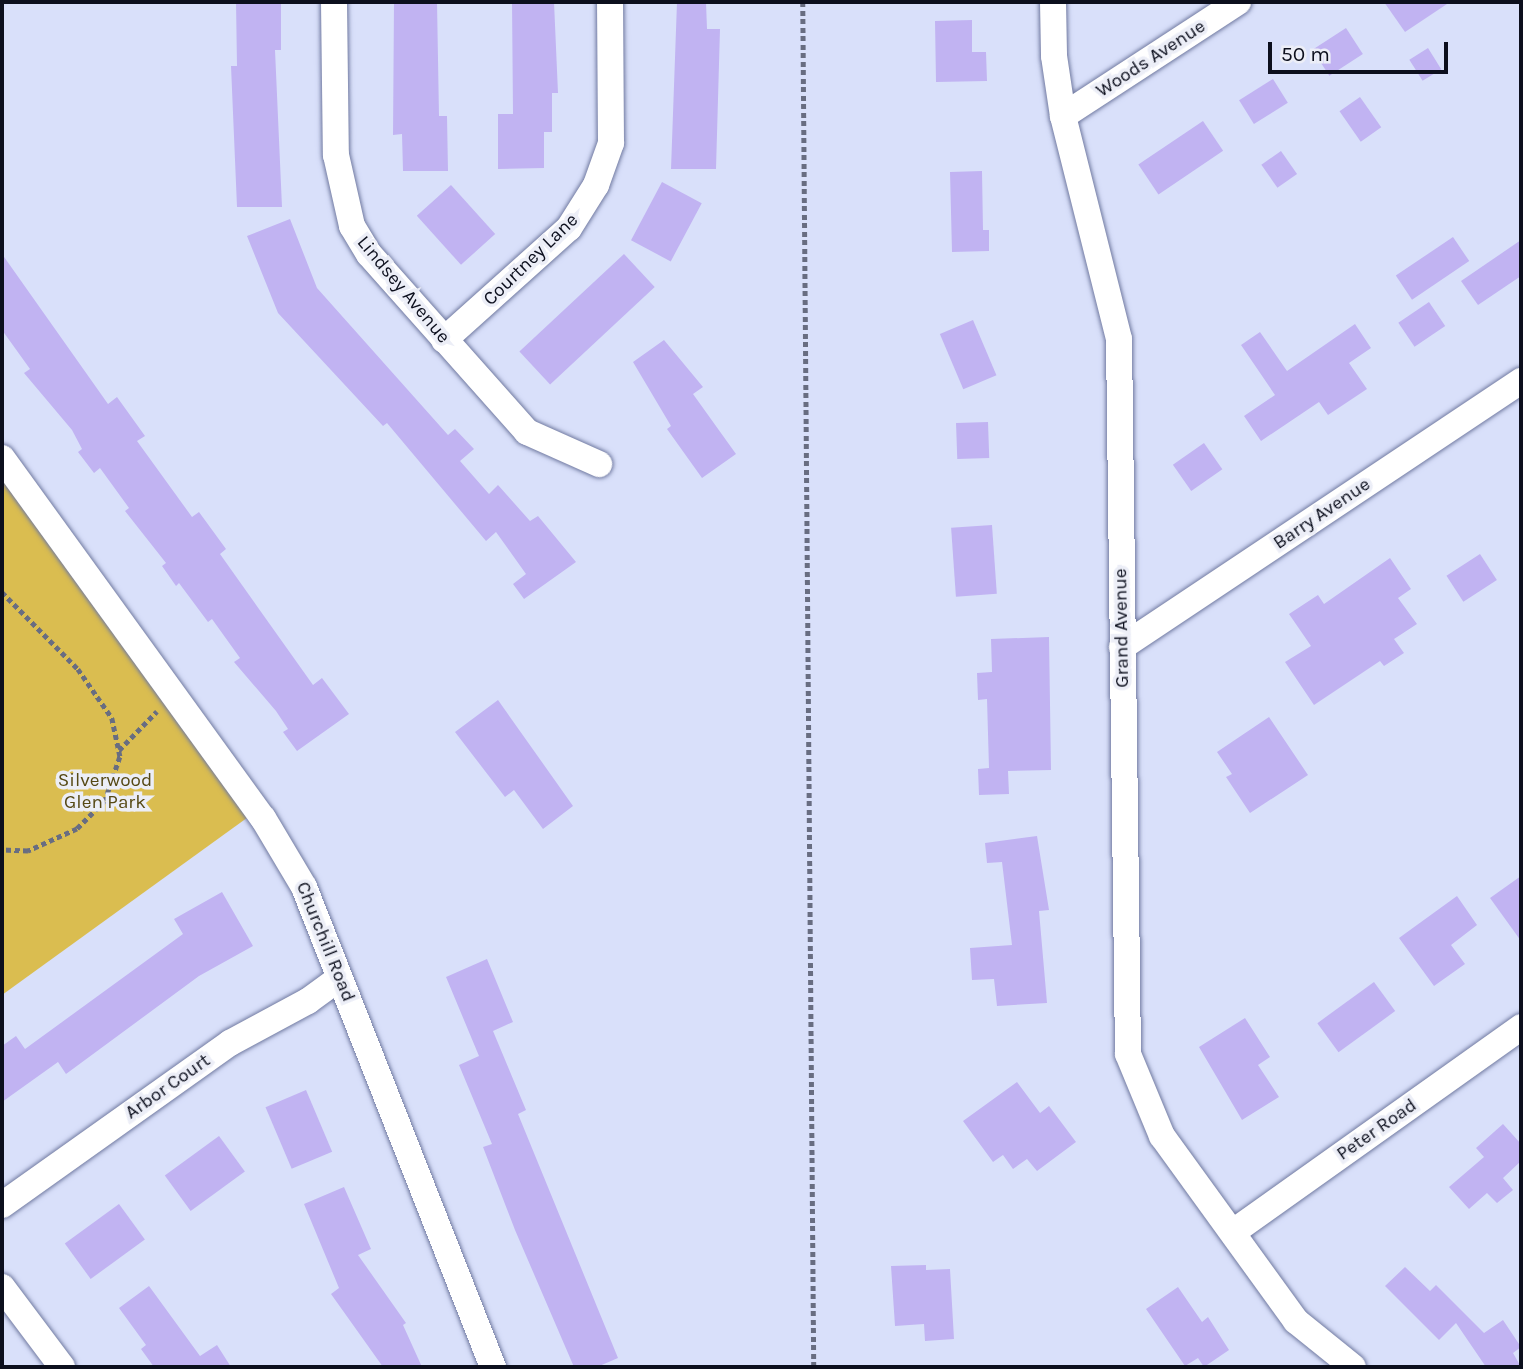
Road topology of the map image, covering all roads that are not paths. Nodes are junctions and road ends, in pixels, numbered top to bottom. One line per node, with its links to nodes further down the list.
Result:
1 (334, 2): 6 (street, Lindsey Avenue)
2 (610, 2): 6 (street, Courtney Lane)
3 (1053, 2): 5 (street, Grand Avenue)
4 (1238, 2): 5 (street, Woods Avenue)
5 (1063, 116): 10 (street, Grand Avenue)
6 (444, 340): 9 (street, Lindsey Avenue)
7 (1521, 382): 10 (street, Barry Avenue)
8 (2, 458): 11 (street, Churchill Road)
9 (598, 464)
10 (1122, 647): 14 (street, Grand Avenue)
11 (340, 978): 13 (street, Arbor Court); 17 (street, Churchill Road)
12 (1521, 1027): 14 (street, Peter Road)
13 (2, 1205)
14 (1233, 1232): 18 (street, Grand Avenue)
15 (2, 1287): 16 (street)
16 (62, 1367)
17 (494, 1367)
18 (1353, 1367)

